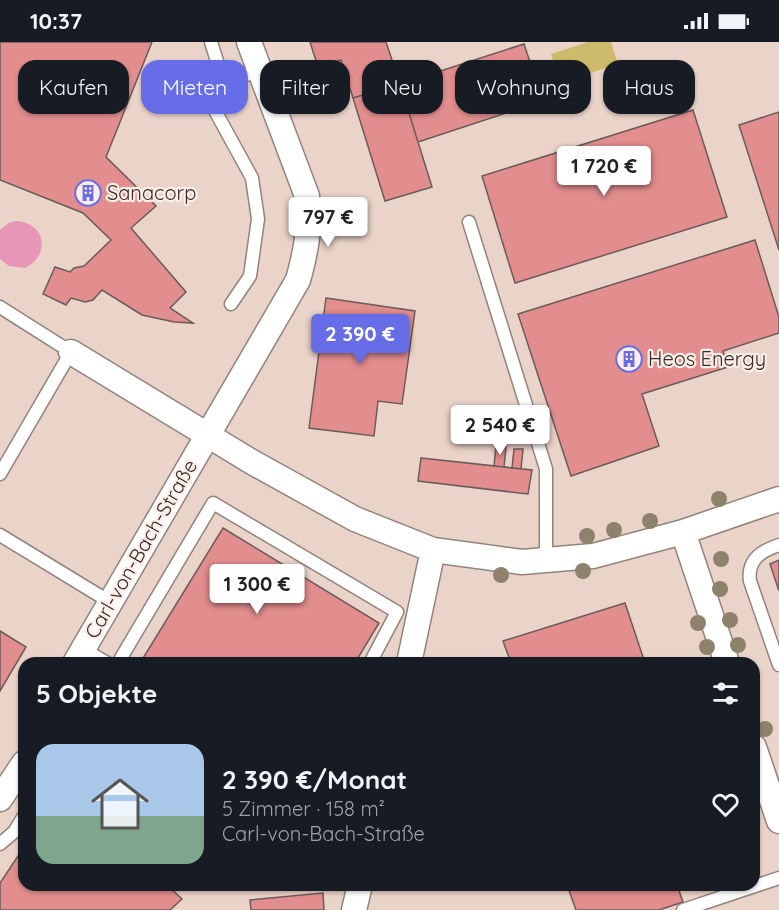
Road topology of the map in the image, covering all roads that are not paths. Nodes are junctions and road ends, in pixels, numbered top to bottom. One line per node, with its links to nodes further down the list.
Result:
1 (211, 42): 3 (lane)
2 (249, 42): 4 (street, Carl-von-Bach-Straße)
3 (217, 60)
4 (260, 72): 5 (lane)
5 (248, 75)
6 (217, 114): 9 (lane)
7 (276, 114): 12 (street, Carl-von-Bach-Straße)
8 (470, 222): 19 (lane)
9 (231, 304)
10 (0, 307): 11 (lane)
11 (71, 352): 12 (street); 13 (lane)
12 (208, 436): 18 (street); 20 (street, Carl-von-Bach-Straße)
13 (0, 474)
14 (779, 499): 15 (street)
15 (683, 532): 19 (street); 25 (street)
16 (0, 535): 20 (lane)
17 (779, 545): 26 (lane)
18 (434, 550): 19 (street); 24 (street)
19 (546, 560)
20 (110, 602): 21 (street, Carl-von-Bach-Straße)
21 (79, 656)
22 (122, 657): 23 (lane)
23 (373, 657)
24 (410, 657)
25 (725, 657)
26 (779, 665)
27 (760, 765): 30 (street)
28 (18, 772): 29 (street)
29 (0, 799)
30 (779, 821)
31 (18, 826): 32 (lane)
32 (0, 844)
33 (779, 878): 34 (lane)
34 (760, 884)
35 (359, 891): 37 (street)
36 (740, 891): 38 (lane)
37 (354, 910)
38 (683, 910)

